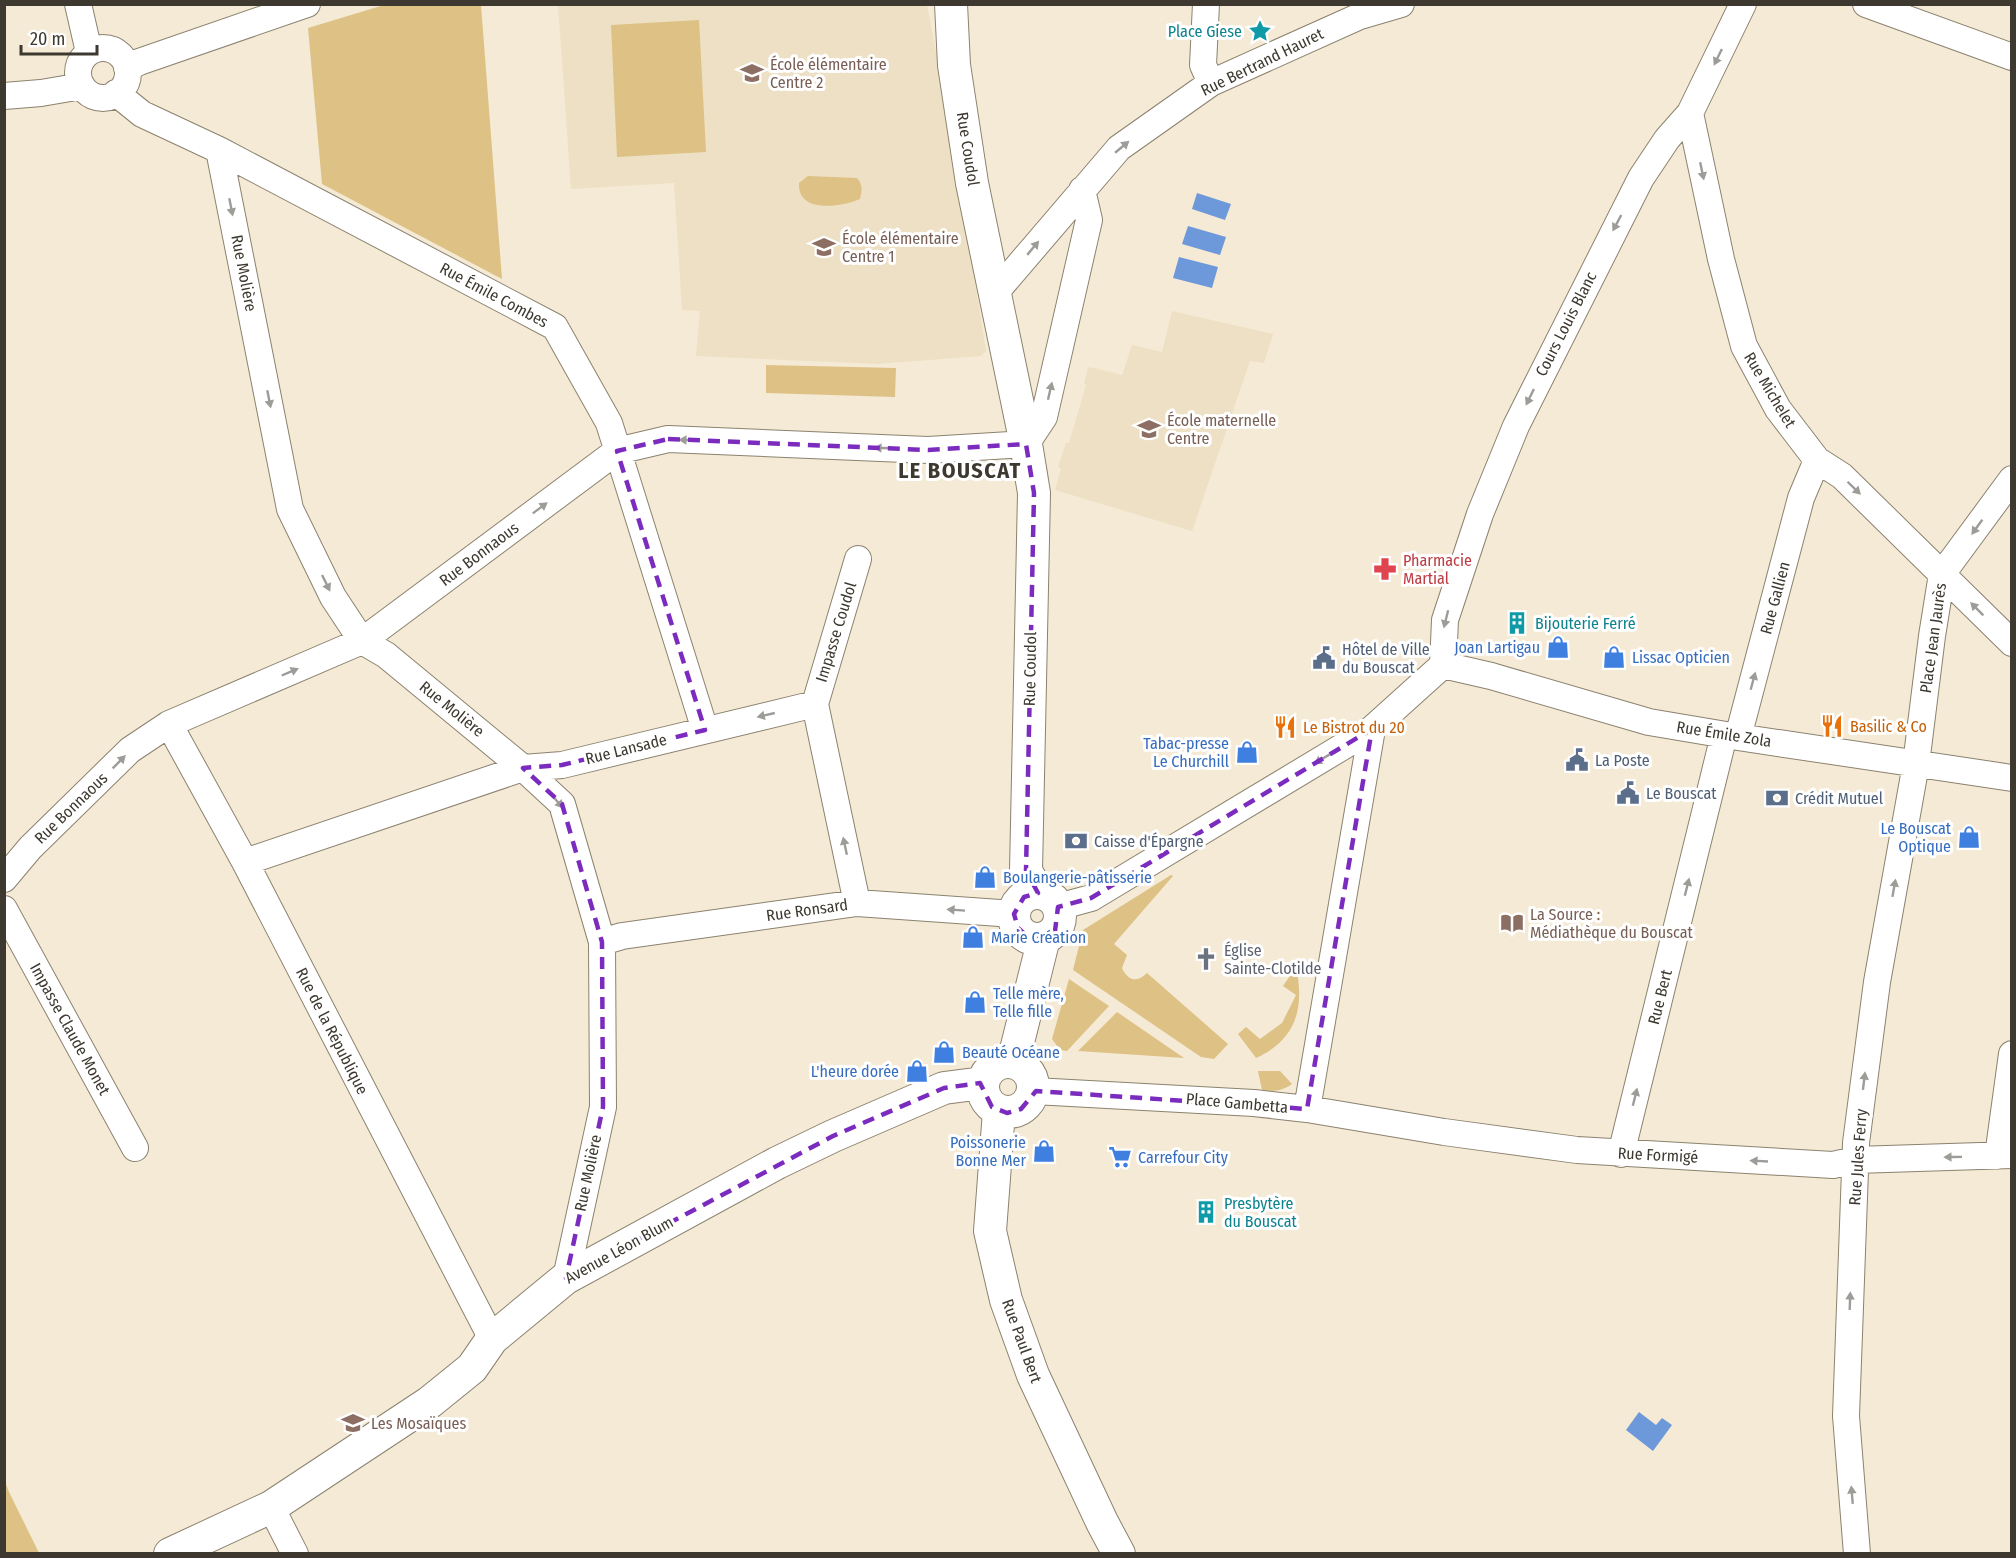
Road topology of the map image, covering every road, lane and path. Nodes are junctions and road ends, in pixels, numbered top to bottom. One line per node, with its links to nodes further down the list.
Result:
1 (78, 4): 9 (street)
2 (307, 4): 11 (street)
3 (951, 4): 19 (street, Rue Coudol)
4 (1206, 4): 12 (street)
5 (1401, 4): 8 (street, Rue Bertrand Hauret)
6 (1743, 4): 16 (street, Cours Louis Blanc, one-way to 16)
7 (1866, 4): 10 (street)
8 (1352, 10): 12 (street, Rue Bertrand Hauret)
9 (89, 52): 11 (street); 13 (street)
10 (2012, 57)
11 (127, 68): 14 (street)
12 (1211, 83): 18 (street, Rue Bertrand Hauret, one-way to 12)
13 (82, 86): 14 (street); 15 (street)
14 (116, 93): 17 (street, Rue Émile Combes)
15 (4, 96)
16 (1690, 114): 22 (street, Rue Michelet, one-way to 22); 28 (street, Cours Louis Blanc, one-way to 28)
17 (219, 150): 21 (street, Rue Émile Combes); 26 (street, Rue Molière, one-way to 26)
18 (1082, 190): 19 (street, Rue Bertrand Hauret, one-way to 18); 20 (street, one-way to 18)
19 (995, 293): 20 (street, Rue Coudol)
20 (1026, 444): 21 (street, Rue Bonnaous, one-way to 21); 39 (street, Rue Coudol)
21 (617, 451): 26 (street, Rue Bonnaous, one-way to 21); 32 (street, Rue Émile Combes)
22 (1817, 460): 25 (street, Rue Michelet, one-way to 25); 33 (street, Rue Gallien, one-way to 22)
23 (2012, 479): 25 (street, one-way to 25)
24 (858, 559): 29 (street, Impasse Coudol)
25 (1942, 574): 27 (street, Place Jean Jaurès, one-way to 25); 34 (street, Place Jean Jaurès)
26 (362, 642): 30 (street, Rue Bonnaous, one-way to 26); 35 (street, Rue Molière)
27 (2012, 643)
28 (1443, 665): 31 (street); 33 (street, Rue Émile Zola)
29 (815, 704): 32 (street, Rue Lansade, one-way to 32); 40 (street, one-way to 29)
30 (169, 724): 37 (street, Rue de la République); 38 (street, Rue Bonnaous, one-way to 30)
31 (1372, 729): 39 (street, one-way to 39); 49 (street, Place Gambetta)
32 (705, 730): 35 (street, Rue Lansade)
33 (1731, 736): 34 (street, Rue Émile Zola); 52 (street, Rue Bert, one-way to 33)
34 (1916, 764): 36 (street, Rue Émile Zola); 54 (street, Rue Jules Ferry, one-way to 34)
35 (523, 768): 37 (street, Rue Lansade); 44 (street, Rue Molière, one-way to 44)
36 (2012, 778)
37 (245, 862): 56 (street, Rue de la République)
38 (4, 879)
39 (1048, 900): 42 (street); 43 (street)
40 (857, 903): 42 (street, Rue Ronsard, one-way to 40); 44 (street, Rue Ronsard)
41 (4, 909): 51 (street, Impasse Claude Monet)
42 (1014, 914): 43 (street)
43 (1044, 938): 46 (street)
44 (602, 942): 55 (street, Rue Molière)
45 (2012, 1054): 53 (street)
46 (1013, 1062): 47 (street); 48 (street)
47 (983, 1083): 50 (street); 55 (street, Avenue Léon Blum)
48 (1034, 1091): 49 (street, Place Gambetta); 50 (street)
49 (1307, 1109): 52 (street, Rue Formigé)
50 (999, 1111): 60 (street, Rue Paul Bert)
51 (135, 1148)
52 (1621, 1154): 54 (street, Rue Formigé, one-way to 52)
53 (2005, 1156): 54 (street, Rue Formigé, one-way to 54)
54 (1855, 1160): 61 (street, Rue Jules Ferry, one-way to 54)
55 (566, 1278): 56 (street, Avenue Léon Blum)
56 (492, 1340): 57 (street, Avenue Léon Blum)
57 (271, 1508): 58 (street, Avenue Léon Blum); 59 (street)
58 (170, 1554)
59 (295, 1554)
60 (1119, 1554)
61 (1857, 1554)

